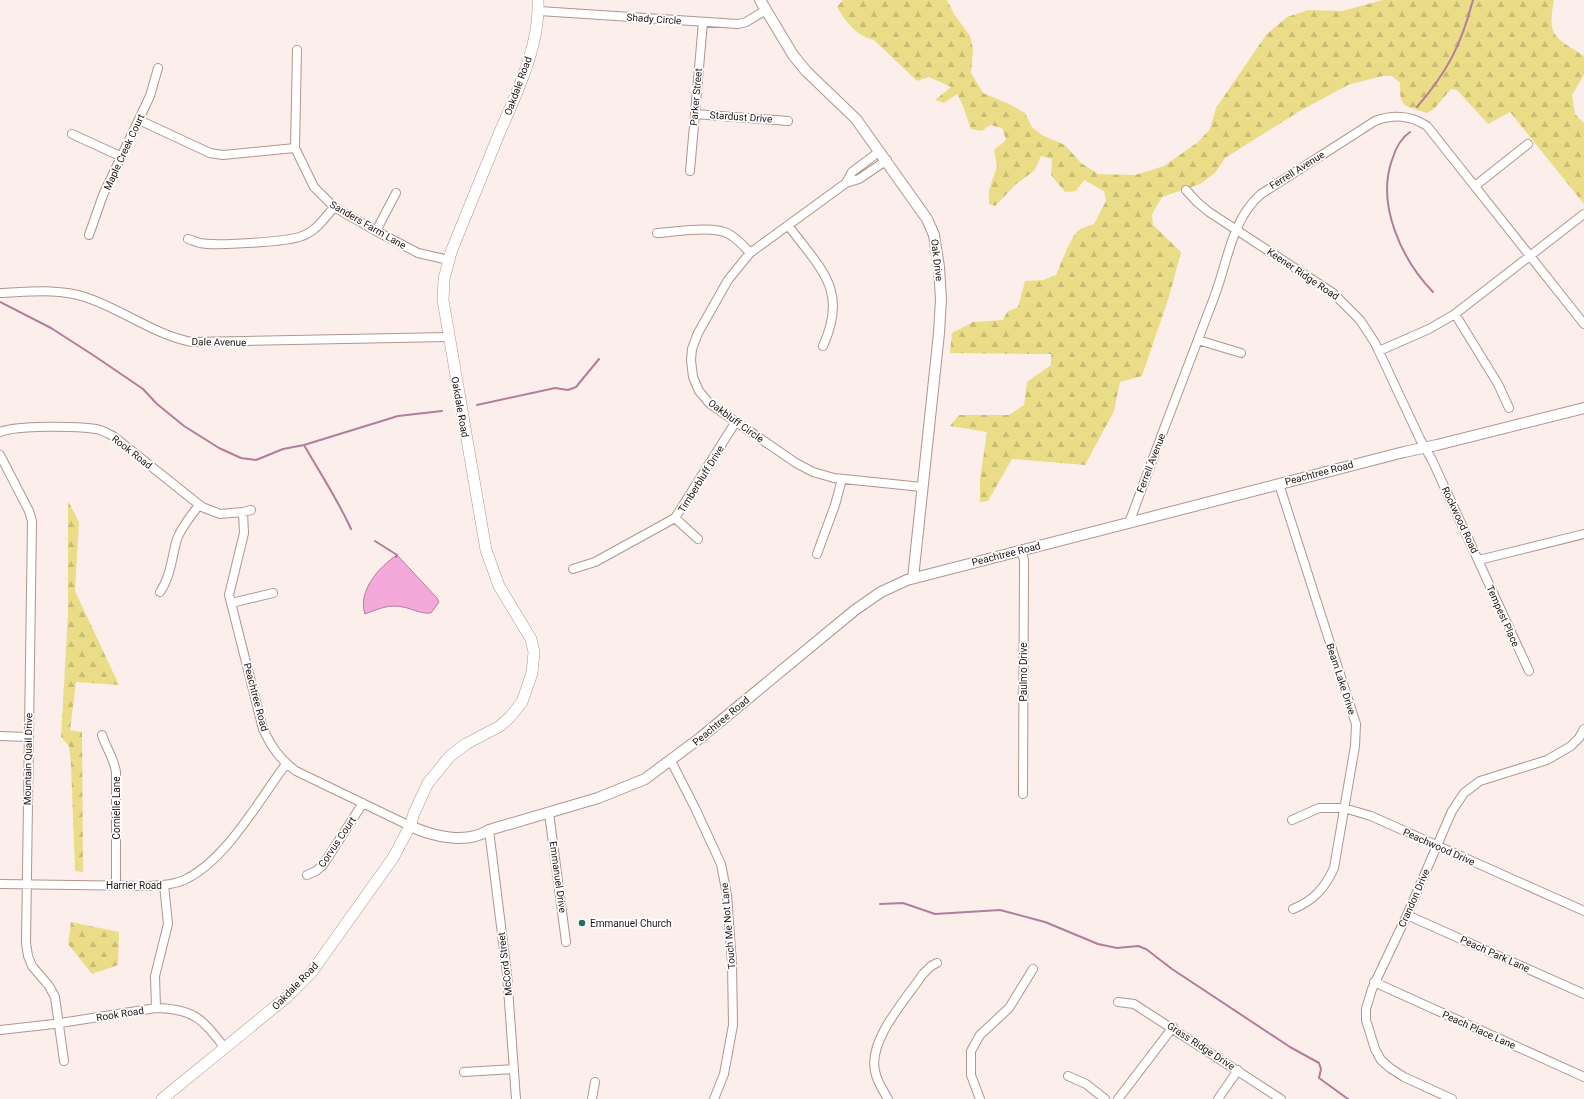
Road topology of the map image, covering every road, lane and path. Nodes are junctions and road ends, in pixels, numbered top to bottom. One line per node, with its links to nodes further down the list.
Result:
1 (760, 0): 3 (street, Oak Drive)
2 (538, 5): 4 (street, Shady Circle); 31 (main road, Oakdale Road)
3 (766, 10): 4 (street, Shady Circle); 13 (street, Oak Drive)
4 (703, 22): 7 (street, Parker Street)
5 (297, 50): 12 (street, Sanders Farm Lane)
6 (158, 68): 8 (street, Maple Creek Court)
7 (695, 114): 9 (street, Stardust Drive); 16 (street, Parker Street)
8 (139, 120): 12 (street); 14 (street, Maple Creek Court)
9 (788, 121)
10 (72, 134): 14 (street)
11 (1528, 144): 18 (street)
12 (295, 148): 21 (street, Sanders Farm Lane)
13 (880, 151): 15 (street, Oak Drive); 17 (street, Oakbluff Circle)
14 (122, 156): 27 (street, Maple Creek Court)
15 (887, 160): 17 (street, Oakbluff Circle); 48 (street, Oak Drive)
16 (690, 172)
17 (846, 183): 23 (street, Oakbluff Circle)
18 (1475, 186): 24 (street, Ferrell Avenue); 30 (street, Ferrell Avenue)
19 (1186, 190): 24 (street, Keener Ridge Road)
20 (396, 193): 25 (street)
21 (334, 207): 25 (street, Sanders Farm Lane); 28 (street)
22 (1584, 214): 30 (street)
23 (788, 225): 29 (street, Oakbluff Circle); 37 (street)
24 (1236, 230): 36 (street, Ferrell Avenue); 38 (street, Keener Ridge Road)
25 (376, 231): 31 (street, Sanders Farm Lane)
26 (657, 233): 29 (street)
27 (89, 235)
28 (188, 239)
29 (750, 253): 42 (street, Oakbluff Circle)
30 (1530, 256): 33 (street); 34 (street, Ferrell Avenue)
31 (449, 260): 35 (main road, Oakdale Road)
32 (0, 293): 35 (street, Dale Avenue)
33 (1455, 314): 38 (street); 40 (street)
34 (1584, 324)
35 (448, 337): 76 (main road, Oakdale Road)
36 (1198, 340): 39 (street); 53 (street, Ferrell Avenue)
37 (823, 346)
38 (1379, 351): 44 (street, Keener Ridge Road)
39 (1241, 353)
40 (1509, 408)
41 (1584, 408): 44 (street, Peachtree Road)
42 (735, 423): 46 (street, Oakbluff Circle); 52 (street, Timberbluff Drive)
43 (0, 432): 49 (street, Rook Road)
44 (1424, 448): 47 (street, Peachtree Road); 58 (street, Rockwood Road)
45 (0, 455): 68 (street, Mountain Quail Drive)
46 (842, 479): 48 (street, Oakbluff Circle); 57 (street)
47 (1279, 484): 53 (street, Peachtree Road); 73 (street, Beam Lake Drive)
48 (922, 487): 60 (street, Oak Drive)
49 (199, 505): 51 (street, Rook Road); 61 (street)
50 (252, 510): 51 (street, Rook Road)
51 (243, 512): 63 (street, Peachtree Road)
52 (675, 518): 55 (street); 59 (street, Timberbluff Drive)
53 (1129, 522): 56 (street, Peachtree Road)
54 (1584, 534): 58 (street, Rockwood Road)
55 (698, 539)
56 (1022, 550): 60 (street, Peachtree Road); 71 (street, Paulmo Drive)
57 (817, 554)
58 (1478, 560): 64 (street, Tempest Place)
59 (573, 569)
60 (913, 578): 69 (street, Peachtree Road)
61 (160, 592)
62 (273, 592): 63 (street)
63 (232, 603): 70 (street, Peachtree Road)
64 (1529, 671)
65 (1584, 729): 78 (street, Crandon Drive)
66 (102, 735): 82 (street, Cornielle Lane)
67 (0, 736): 68 (street)
68 (28, 737): 81 (street, Mountain Quail Drive)
69 (671, 761): 74 (street, Peachtree Road); 109 (street, Touch Me Not Lane)
70 (286, 764): 72 (street, Peachtree Road); 83 (street, Harrier Road)
71 (1023, 794)
72 (363, 804): 76 (street, Peachtree Road); 79 (street, Corvus Court)
73 (1344, 808): 75 (street, Peachwood Drive); 78 (street, Peachwood Drive); 84 (street, Beam Lake Drive)
74 (549, 813): 77 (street, Peachtree Road); 87 (street, Emmanuel Drive)
75 (1292, 820)
76 (410, 826): 77 (street, Peachtree Road); 97 (main road, Oakdale Road)
77 (489, 830): 99 (street, McCord Street)
78 (1437, 846): 85 (street, Peachwood Drive); 86 (street, Crandon Drive)
79 (307, 875)
80 (0, 884): 81 (street, Harrier Road)
81 (26, 884): 82 (street, Harrier Road); 94 (street, Mountain Quail Drive)
82 (116, 885): 83 (street, Harrier Road)
83 (164, 885): 93 (street)
84 (1293, 909)
85 (1584, 911)
86 (1407, 915): 90 (street, Crandon Drive); 91 (street, Peach Park Lane)
87 (566, 942)
88 (938, 963): 110 (street)
89 (1033, 969): 111 (street)
90 (1374, 982): 103 (street, Peach Place Lane); 105 (street, Crandon Drive)
91 (1584, 994)
92 (1118, 1002): 95 (street, Grass Ridge Drive)
93 (156, 1008): 94 (street, Rook Road); 97 (street, Rook Road)
94 (59, 1023): 96 (street, Rook Road); 98 (street, Mountain Quail Drive)
95 (1173, 1027): 100 (street, Grass Ridge Drive); 113 (street)
96 (0, 1030)
97 (226, 1048): 106 (main road, Oakdale Road)
98 (64, 1061)
99 (514, 1069): 101 (street); 107 (street, McCord Street)
100 (1238, 1070): 114 (street); 115 (street, Grass Ridge Drive)
101 (464, 1072)
102 (1068, 1076): 112 (street)
103 (1584, 1077)
104 (595, 1082): 108 (street)
105 (1439, 1096): 116 (street, Crandon Drive)
106 (162, 1099)
107 (516, 1099)
108 (592, 1099)
109 (714, 1099)
110 (888, 1099)
111 (980, 1099)
112 (1105, 1099)
113 (1118, 1099)
114 (1218, 1099)
115 (1281, 1099)
116 (1452, 1099)

